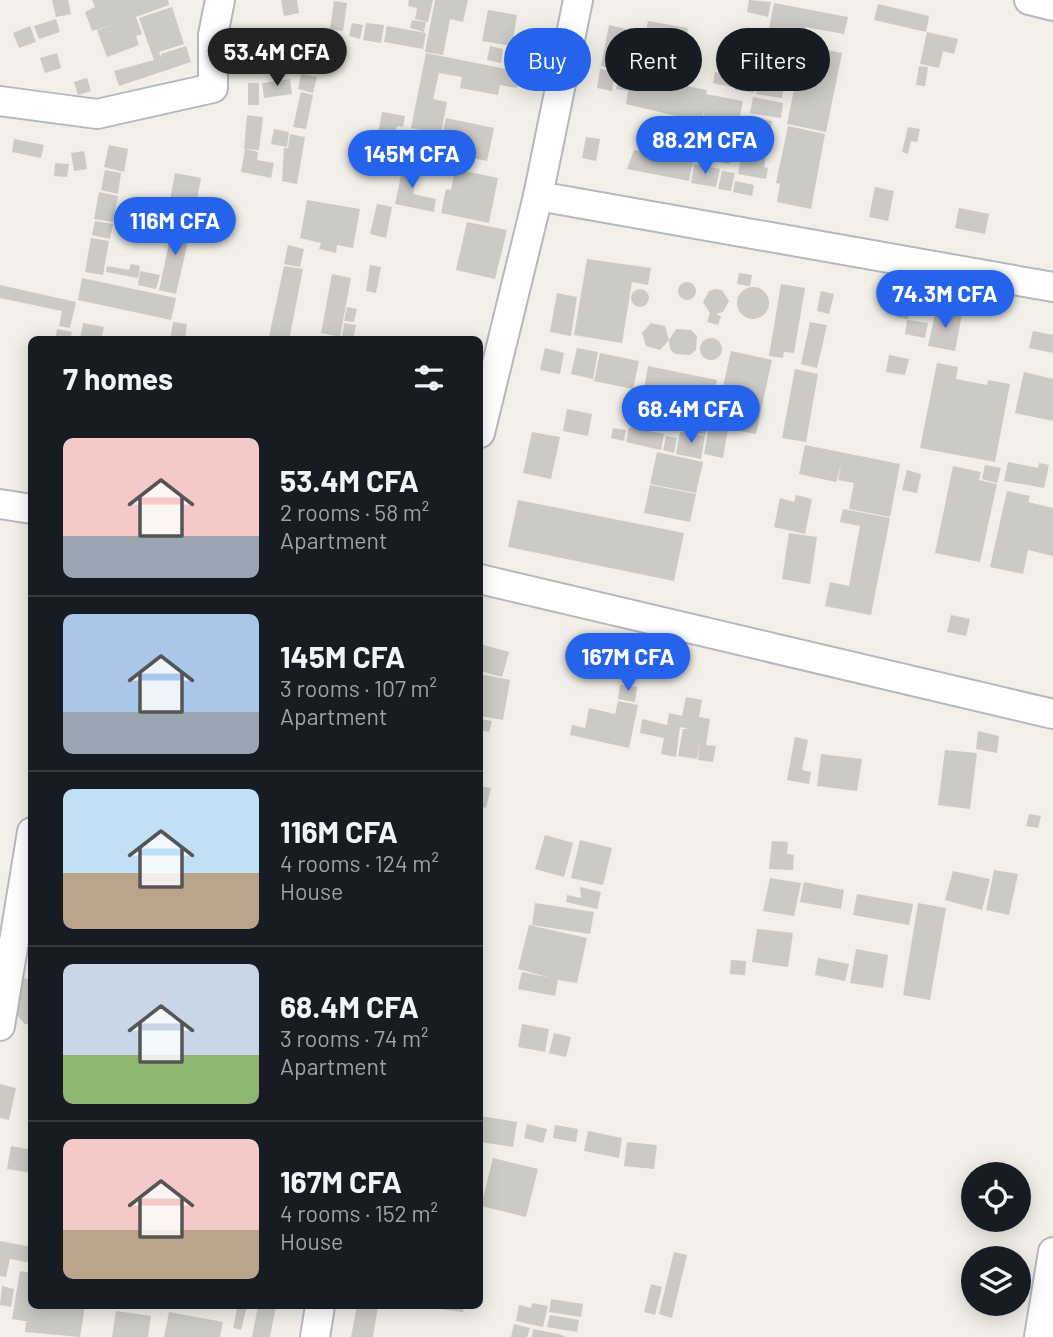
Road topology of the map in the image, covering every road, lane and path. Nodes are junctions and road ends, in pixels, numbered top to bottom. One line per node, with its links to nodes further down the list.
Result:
1 (220, 0): 5 (street)
2 (578, 0): 6 (street)
3 (1029, 0): 4 (street)
4 (1053, 6)
5 (0, 101)
6 (538, 195): 7 (street); 8 (street)
7 (1053, 287)
8 (483, 421)
9 (0, 504): 10 (street)
10 (28, 508)
11 (483, 580): 12 (street)
12 (1053, 714)
13 (28, 856): 14 (street)
14 (0, 1026)
15 (1053, 1252): 18 (street)
16 (320, 1309): 17 (street)
17 (315, 1337)
18 (1039, 1337)

